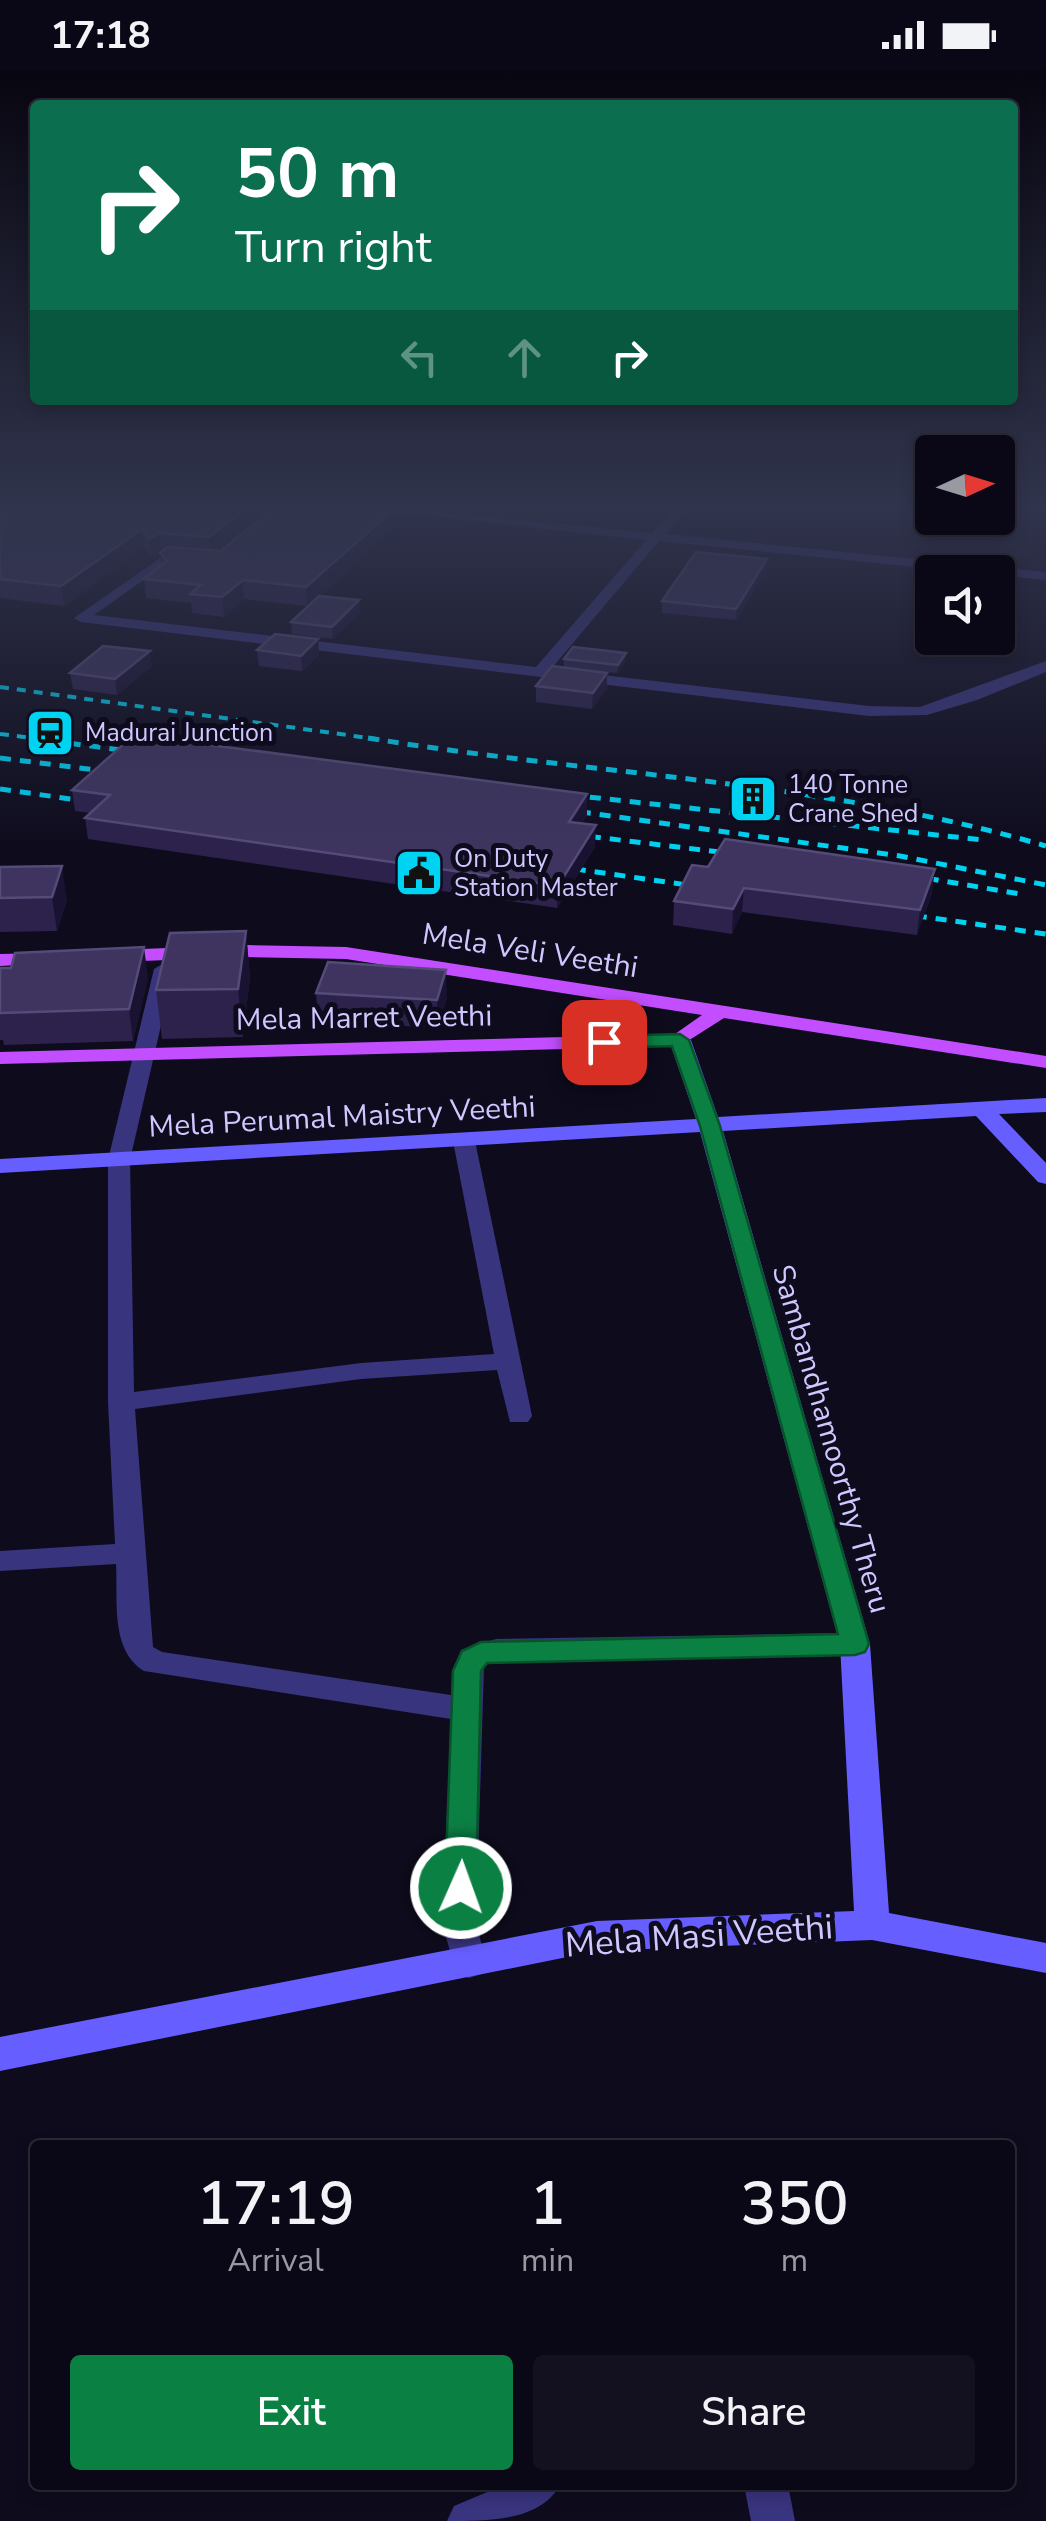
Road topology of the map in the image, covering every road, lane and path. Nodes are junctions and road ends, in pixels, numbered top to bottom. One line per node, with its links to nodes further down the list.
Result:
1 (101, 620): 4 (street)
2 (585, 620): 4 (street)
3 (1046, 666): 4 (street)
4 (539, 673)
5 (168, 954): 6 (main road, Mela Veli Veethi); 9 (main road, Mela Veli Veethi); 11 (street)
6 (98, 956)
7 (59, 958): 8 (main road)
8 (0, 960)
9 (721, 1012): 10 (main road); 13 (main road, Mela Veli Veethi)
10 (680, 1040): 11 (main road, Mela Marret Veethi); 16 (street, Sambandhamoorthy Theru)
11 (146, 1054): 12 (main road, Mela Marret Veethi); 18 (street)
12 (0, 1058)
13 (1046, 1062)
14 (1046, 1105): 15 (street, Mela Perumal Maistry Veethi)
15 (982, 1110): 16 (street, Mela Perumal Maistry Veethi); 20 (street)
16 (710, 1126): 17 (street, Mela Perumal Maistry Veethi); 26 (street, Sambandhamoorthy Theru)
17 (464, 1140): 18 (street, Mela Perumal Maistry Veethi); 21 (street)
18 (119, 1160): 19 (street, Mela Perumal Maistry Veethi); 22 (street)
19 (0, 1166)
20 (1046, 1177)
21 (508, 1361): 22 (street); 23 (street)
22 (121, 1402): 24 (street)
23 (519, 1416)
24 (130, 1554): 25 (street); 27 (street)
25 (0, 1561)
26 (855, 1644): 27 (street); 28 (street, Sambandhamoorthy Theru)
27 (467, 1708): 30 (street)
28 (872, 1924): 29 (street, Mela Masi Veethi); 30 (street, Mela Masi Veethi)
29 (1046, 1958)
30 (468, 1963): 31 (street, Mela Masi Veethi)
31 (0, 2054)
32 (532, 2490): 34 (street)
33 (767, 2490): 35 (street)
34 (469, 2521)
35 (774, 2521)

